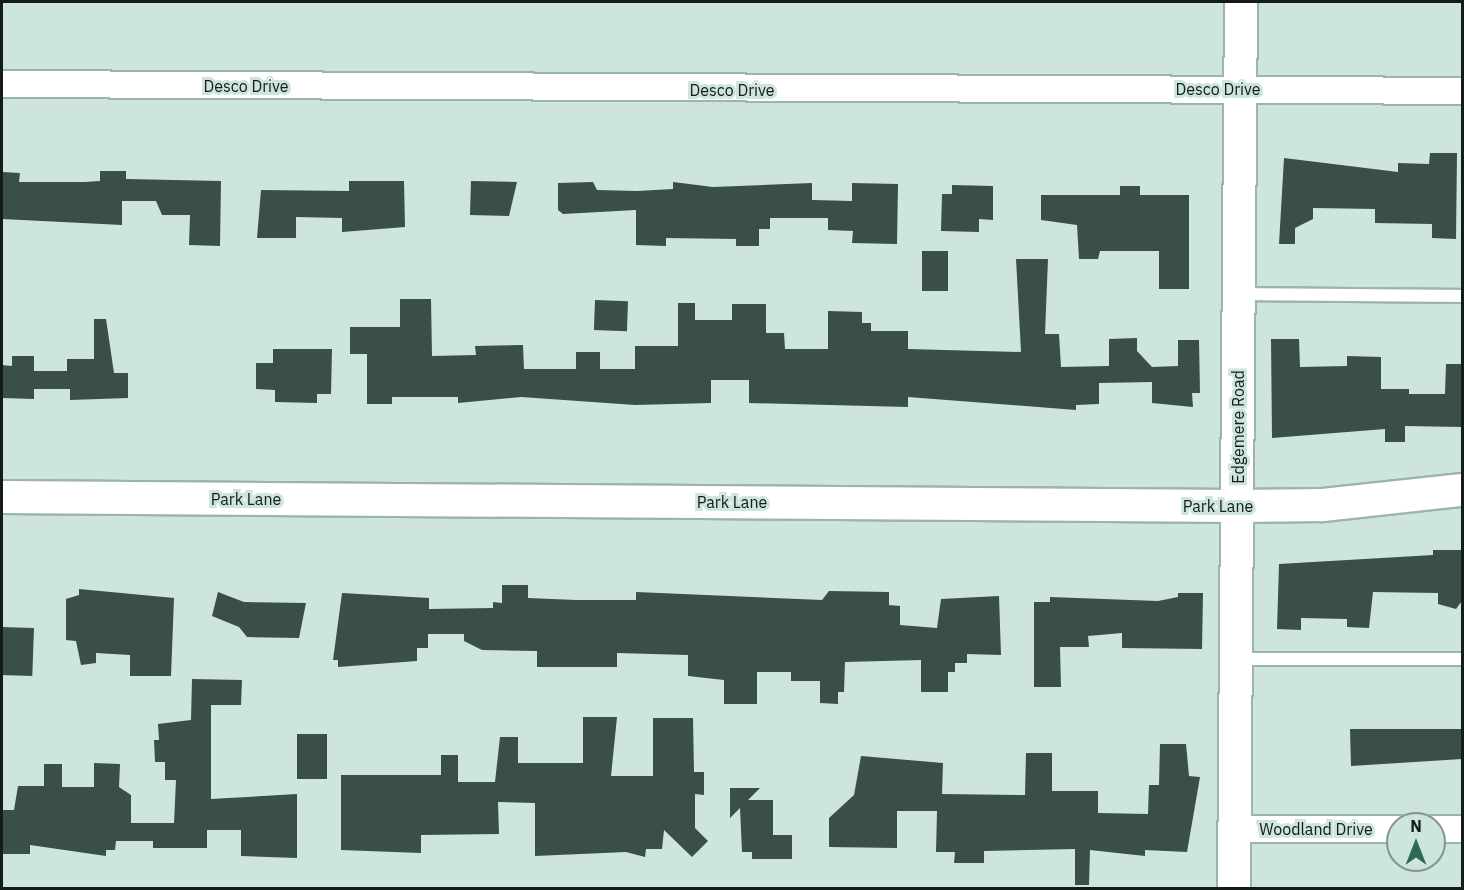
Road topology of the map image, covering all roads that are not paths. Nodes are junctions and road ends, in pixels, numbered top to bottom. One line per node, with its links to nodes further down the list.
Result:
1 (1241, 2): 3 (street, Edgemere Road)
2 (2, 84): 3 (street, Desco Drive)
3 (1241, 89): 4 (street, Desco Drive); 5 (street, Edgemere Road)
4 (1462, 91)
5 (1239, 294): 6 (lane); 9 (street, Edgemere Road)
6 (1462, 296)
7 (1462, 490): 9 (street, Park Lane)
8 (2, 497): 9 (street, Park Lane)
9 (1238, 506): 11 (street, Edgemere Road)
10 (1462, 658): 11 (lane)
11 (1236, 659): 12 (street, Edgemere Road)
12 (1235, 829): 13 (street, Woodland Drive); 16 (street, Edgemere Road)
13 (1386, 829)
14 (1446, 829): 15 (street)
15 (1462, 829)
16 (1234, 888)

